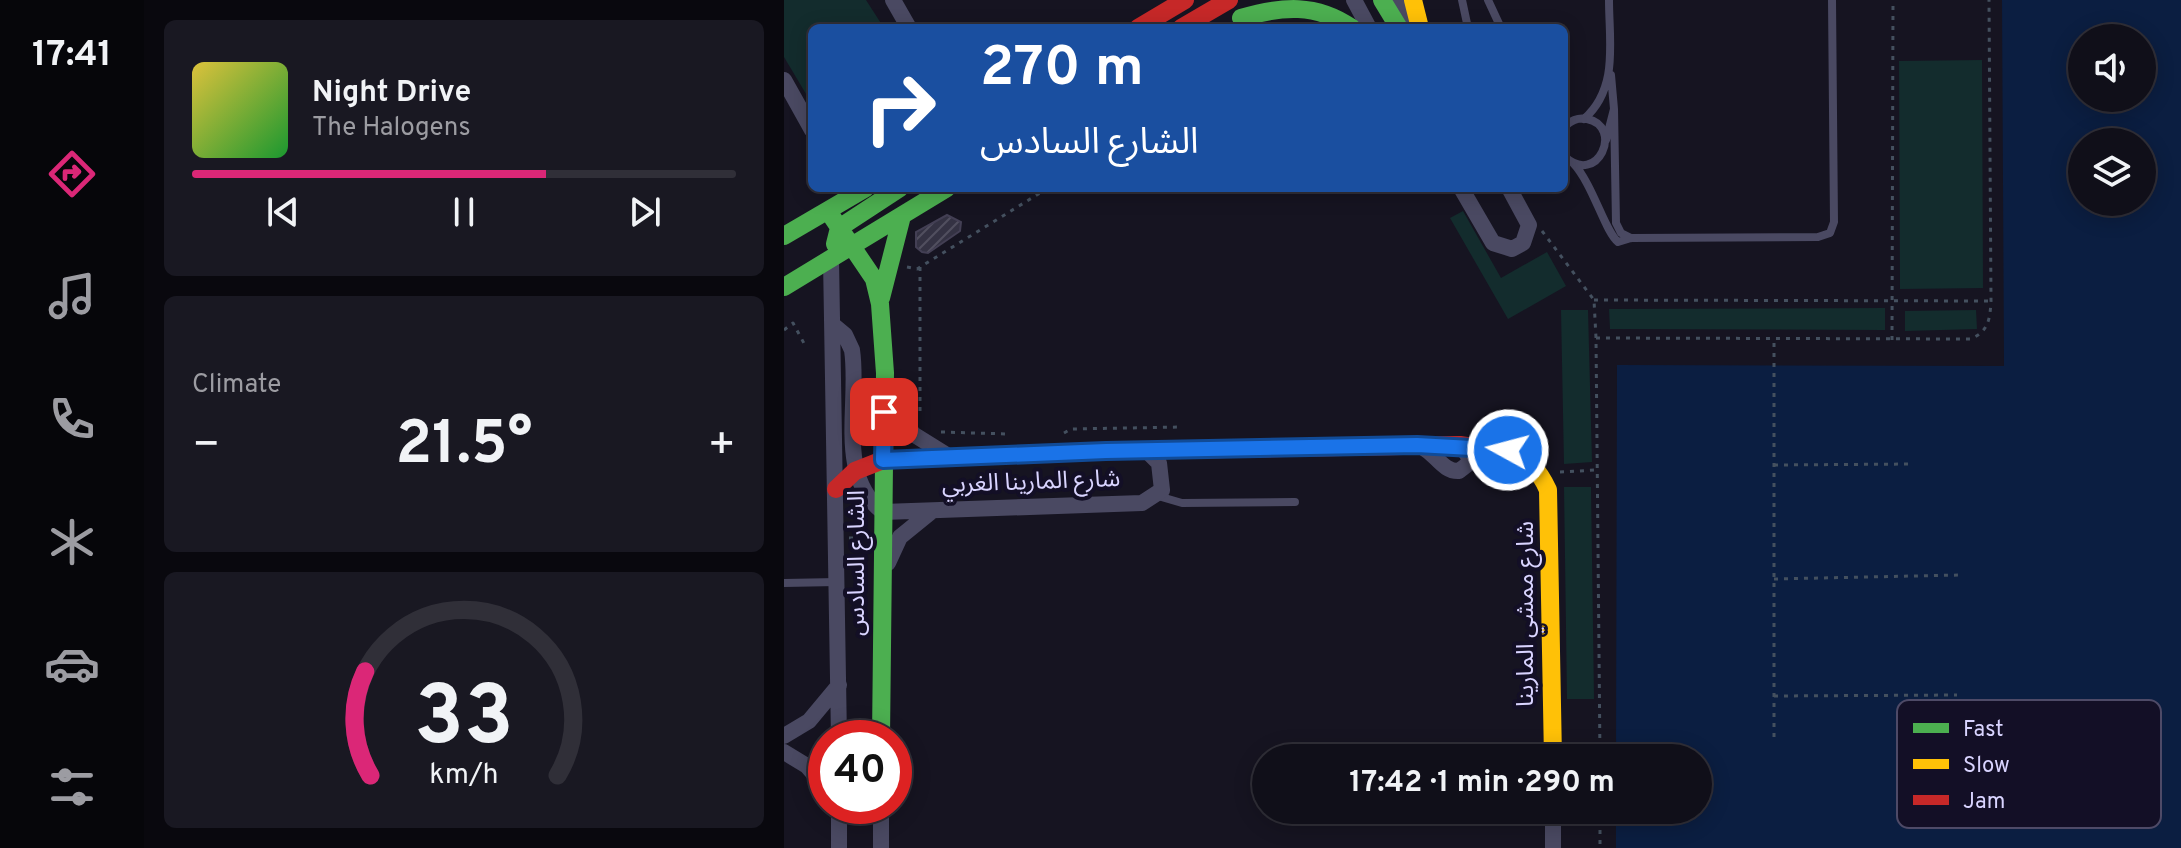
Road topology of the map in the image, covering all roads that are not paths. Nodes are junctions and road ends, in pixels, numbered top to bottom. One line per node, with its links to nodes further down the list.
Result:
1 (893, 0): 14 (street)
2 (1185, 0): 15 (street)
3 (1229, 0): 16 (street)
4 (1272, 0): 13 (street)
5 (1354, 0): 19 (street)
6 (1382, 0): 20 (street)
7 (1398, 0): 21 (street)
8 (1413, 0): 22 (street)
9 (1462, 0): 23 (lane)
10 (1488, 0): 24 (lane)
11 (1609, 0): 25 (lane)
12 (1832, 0): 43 (lane)
13 (1241, 18): 17 (street); 18 (street)
14 (907, 24)
15 (1145, 24)
16 (1188, 24)
17 (1231, 24)
18 (1347, 24)
19 (1367, 24)
20 (1397, 24)
21 (1414, 24)
22 (1416, 24)
23 (1467, 24)
24 (1499, 24)
25 (1610, 71): 27 (lane); 28 (lane)
26 (784, 80): 30 (street)
27 (1614, 109): 31 (lane); 43 (lane)
28 (1584, 119): 29 (lane); 31 (lane)
29 (1568, 122)
30 (808, 123)
31 (1605, 141): 32 (lane)
32 (1568, 160)
33 (1568, 161): 43 (lane)
34 (859, 192): 39 (street)
35 (894, 192): 41 (street)
36 (941, 192): 40 (street)
37 (1464, 192): 38 (street)
38 (1511, 192)
39 (828, 211): 41 (street, الشارع السادس); 42 (street)
40 (902, 216): 44 (street); 47 (street)
41 (839, 228): 44 (street, الشارع السادس); 45 (street)
42 (784, 236)
43 (1631, 238)
44 (852, 246): 45 (street); 47 (street, الشارع السادس)
45 (831, 259): 46 (street); 48 (street, الشارع السادس)
46 (784, 287)
47 (880, 304): 49 (street, الشارع السادس)
48 (833, 325): 56 (street); 59 (street, الشارع السادس)
49 (884, 388): 54 (street); 55 (street, الشارع السادس)
50 (1417, 445): 51 (street, شارع المارينا الغربي); 51 (street); 52 (street, شارع المارينا الغربي)
51 (1460, 445): 57 (street, شارع المارينا الغربي)
52 (1192, 450): 53 (street, شارع المارينا الغربي); 58 (street)
53 (1147, 451): 54 (street, شارع المارينا الغربي); 58 (street, شارع المارينا الغربي)
54 (951, 457): 55 (street, شارع المارينا الغربي)
55 (883, 460): 56 (street, شارع المارينا الغربي); 63 (street, الشارع السادس)
56 (855, 471): 59 (street, شارع المارينا الغربي); 63 (street)
57 (1540, 472): 71 (street, شارع ممشي المارينا)
58 (1162, 476): 60 (street)
59 (836, 489): 65 (street, الشارع السادس)
60 (1158, 496): 61 (lane); 62 (street, شارع المارينا الغربي)
61 (1295, 502)
62 (932, 511): 63 (street, شارع المارينا الغربي); 64 (street)
63 (883, 512): 64 (street, الشارع السادس)
64 (882, 579): 69 (street, الشارع السادس)
65 (838, 582): 66 (lane); 67 (street, الشارع السادس)
66 (784, 583)
67 (839, 685): 68 (street, الشارع السادس); 70 (street)
68 (839, 720)
69 (881, 720)
70 (784, 736)
71 (1553, 744)
72 (784, 752): 73 (street)
73 (808, 767)
74 (838, 824): 77 (street)
75 (881, 824): 78 (street)
76 (1553, 824): 79 (street)
77 (839, 848)
78 (881, 848)
79 (1553, 848)

